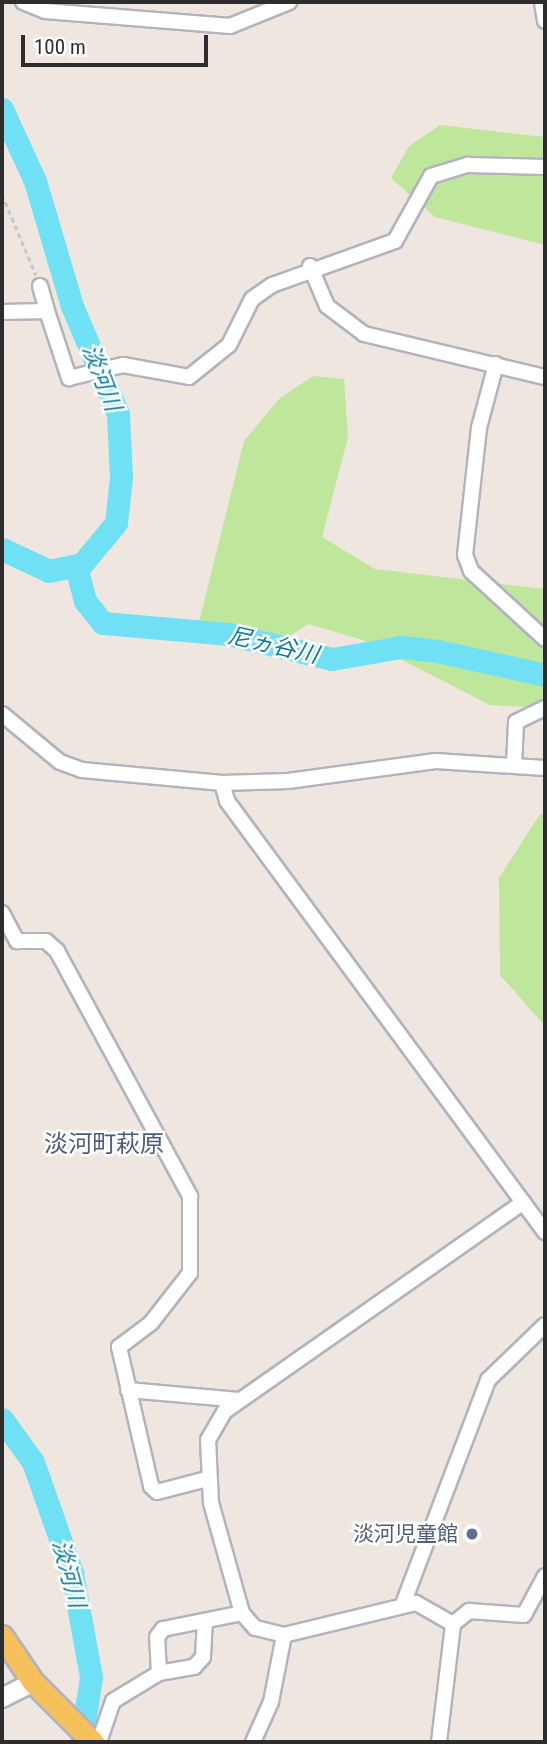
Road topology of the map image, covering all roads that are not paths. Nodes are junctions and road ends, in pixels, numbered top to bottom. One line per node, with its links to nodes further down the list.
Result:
1 (23, 2): 4 (street)
2 (289, 2): 4 (street)
3 (542, 2): 5 (street)
4 (78, 8)
5 (545, 21)
6 (545, 167): 7 (street)
7 (310, 267): 8 (street); 9 (street)
8 (2, 312)
9 (496, 364): 10 (street); 11 (street)
10 (545, 377)
11 (545, 639)
12 (545, 708): 14 (street)
13 (2, 714): 16 (street)
14 (514, 766): 15 (street); 16 (street)
15 (545, 768)
16 (222, 783): 18 (street)
17 (2, 913): 21 (street)
18 (523, 1202): 19 (street); 22 (street)
19 (545, 1232)
20 (545, 1325): 25 (street)
21 (128, 1390): 22 (street); 23 (street)
22 (239, 1400): 23 (street)
23 (207, 1479): 26 (street)
24 (545, 1576): 28 (street)
25 (403, 1604): 28 (street); 29 (street)
26 (242, 1613): 27 (street); 29 (street)
27 (205, 1621): 31 (street); 31 (street)
28 (453, 1624): 37 (street)
29 (284, 1635): 36 (street)
30 (2, 1636): 32 (main road)
31 (159, 1673): 35 (street)
32 (41, 1690): 33 (street); 34 (main road)
33 (2, 1699)
34 (93, 1742)
35 (99, 1742)
36 (253, 1742)
37 (439, 1742)

